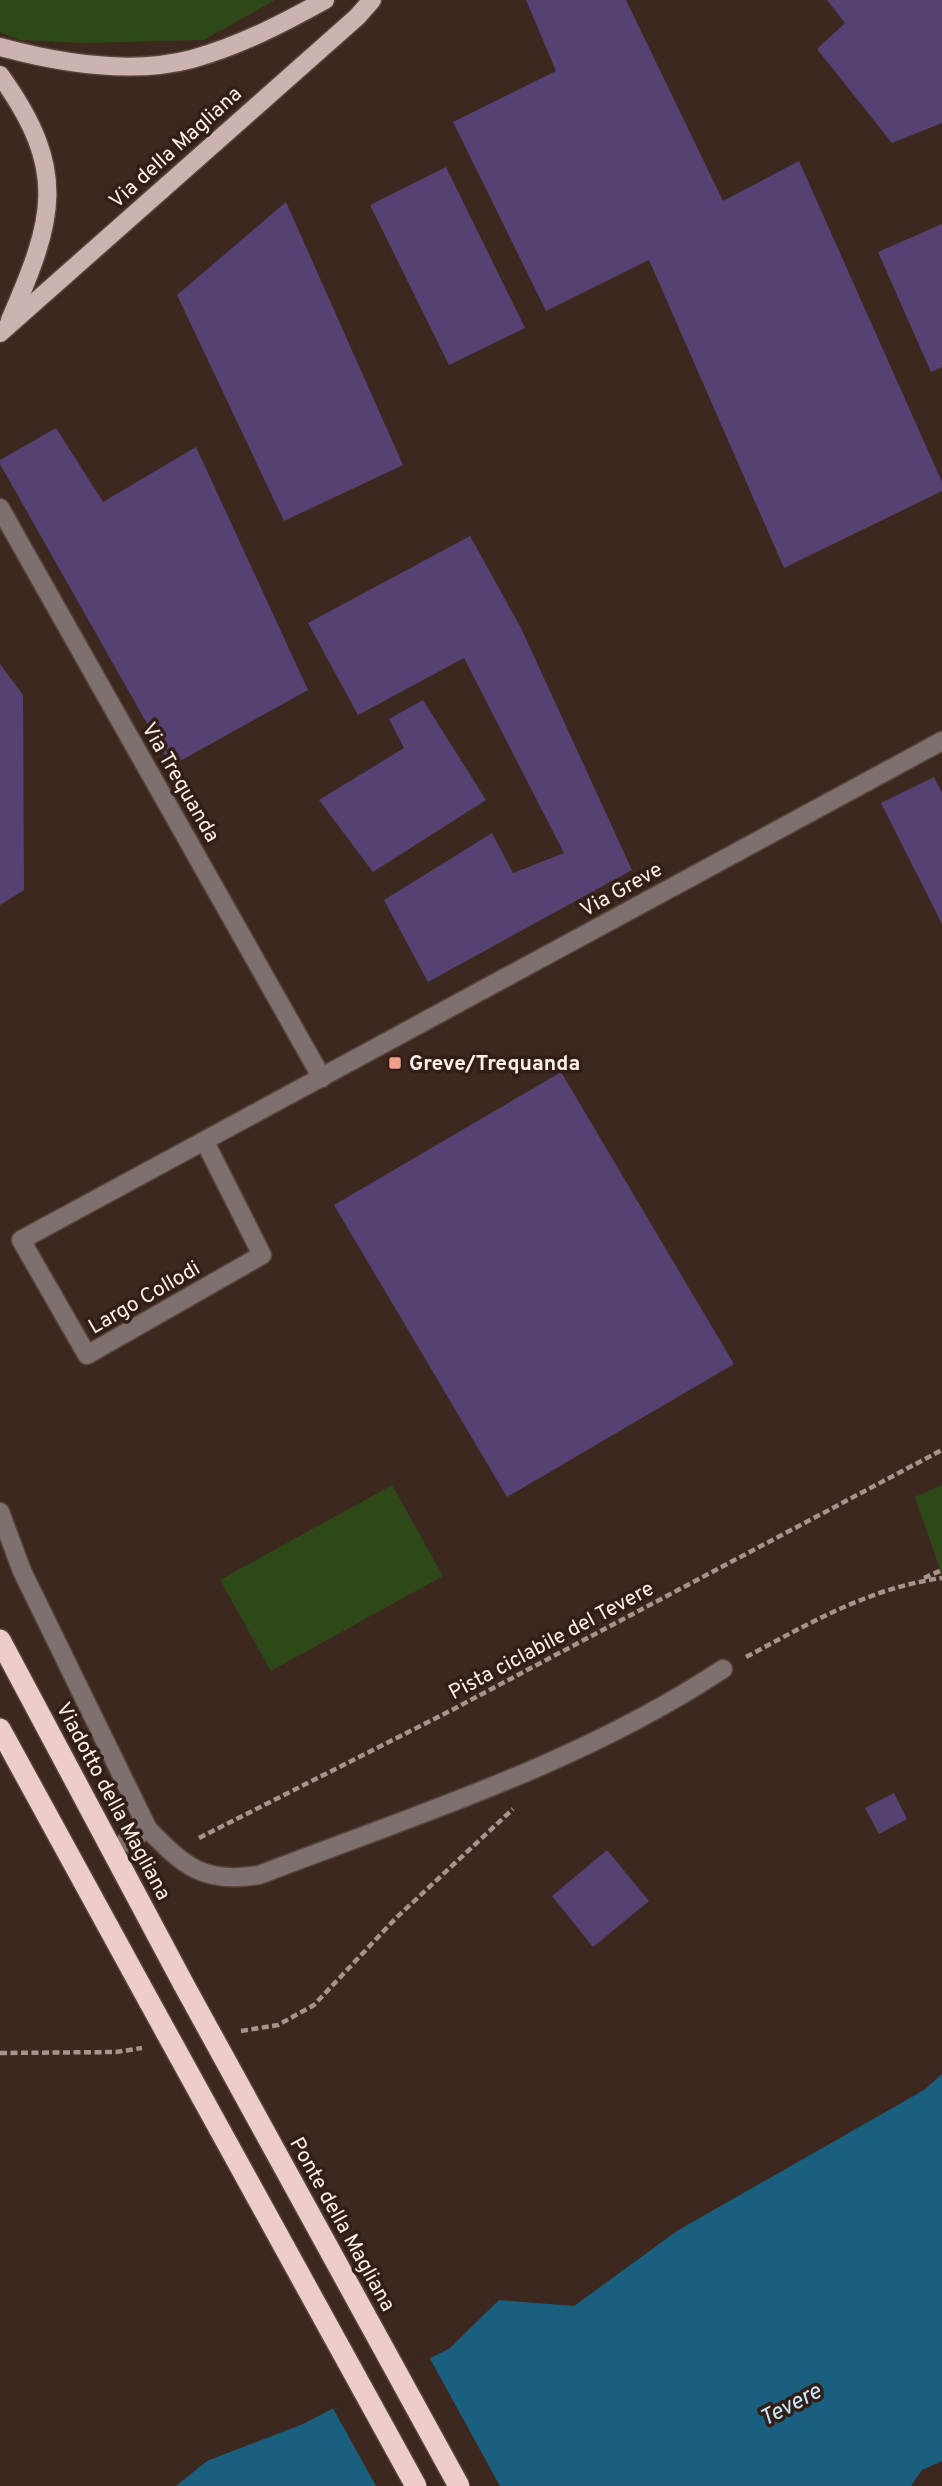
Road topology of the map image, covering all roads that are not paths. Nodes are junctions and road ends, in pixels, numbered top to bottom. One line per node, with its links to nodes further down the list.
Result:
1 (325, 0): 3 (main road)
2 (372, 0): 5 (main road, Via della Magliana)
3 (0, 47)
4 (0, 75): 5 (main road, Via della Magliana)
5 (3, 330)
6 (0, 508): 8 (street, Via Trequanda)
7 (942, 741): 8 (street, Via Greve)
8 (322, 1078): 9 (street, Largo Collodi)
9 (205, 1142): 9 (street, Largo Collodi)
10 (0, 1512): 14 (street)
11 (0, 1640): 15 (highway, Viadotto della Magliana)
12 (723, 1669): 14 (street)
13 (0, 1729): 17 (highway, bridge)
14 (148, 1829): 15 (street)
15 (112, 1850): 16 (highway, Viadotto della Magliana)
16 (184, 1985): 18 (highway, Ponte della Magliana, bridge)
17 (416, 2486)
18 (459, 2486)

